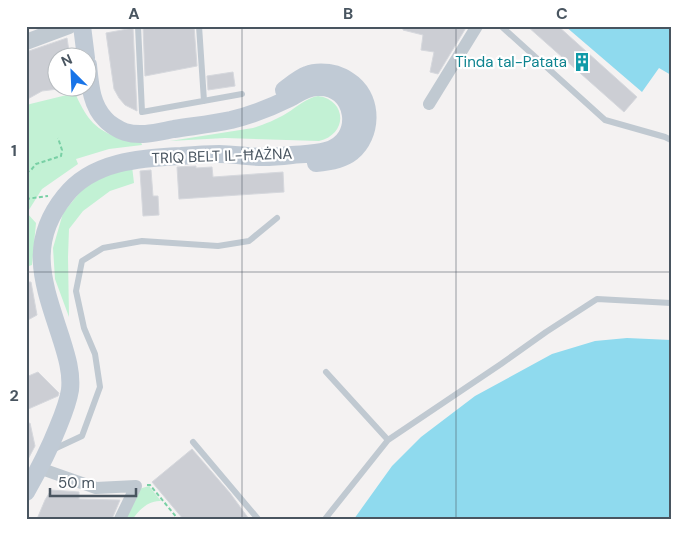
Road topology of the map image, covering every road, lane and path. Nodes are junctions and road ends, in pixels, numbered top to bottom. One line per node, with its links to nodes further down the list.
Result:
1 (69, 26): 7 (street)
2 (82, 26): 8 (main road)
3 (138, 26): 11 (lane)
4 (198, 26): 11 (lane)
5 (477, 26): 12 (street)
6 (501, 26): 14 (lane)
7 (26, 42)
8 (85, 48)
9 (242, 94): 11 (lane)
10 (93, 98): 16 (main road, TRIQ BELT IL-ĦAŻNA)
11 (204, 101)
12 (429, 104)
13 (58, 138): 15 (path)
14 (671, 140)
15 (26, 173)
16 (65, 195): 17 (path); 23 (main road, TRIQ BELT IL-ĦAŻNA)
17 (26, 199)
18 (277, 218): 23 (lane)
19 (671, 303): 21 (lane)
20 (326, 372): 21 (lane)
21 (388, 440): 30 (lane)
22 (193, 442): 29 (lane)
23 (49, 451): 24 (main road, TRIQ BELT IL-ĦAŻNA)
24 (40, 468): 26 (main road, TRIQ BELT IL-ĦAŻNA); 27 (street)
25 (150, 485): 28 (path)
26 (26, 492)
27 (120, 519)
28 (178, 519)
29 (258, 519)
30 (325, 519)

